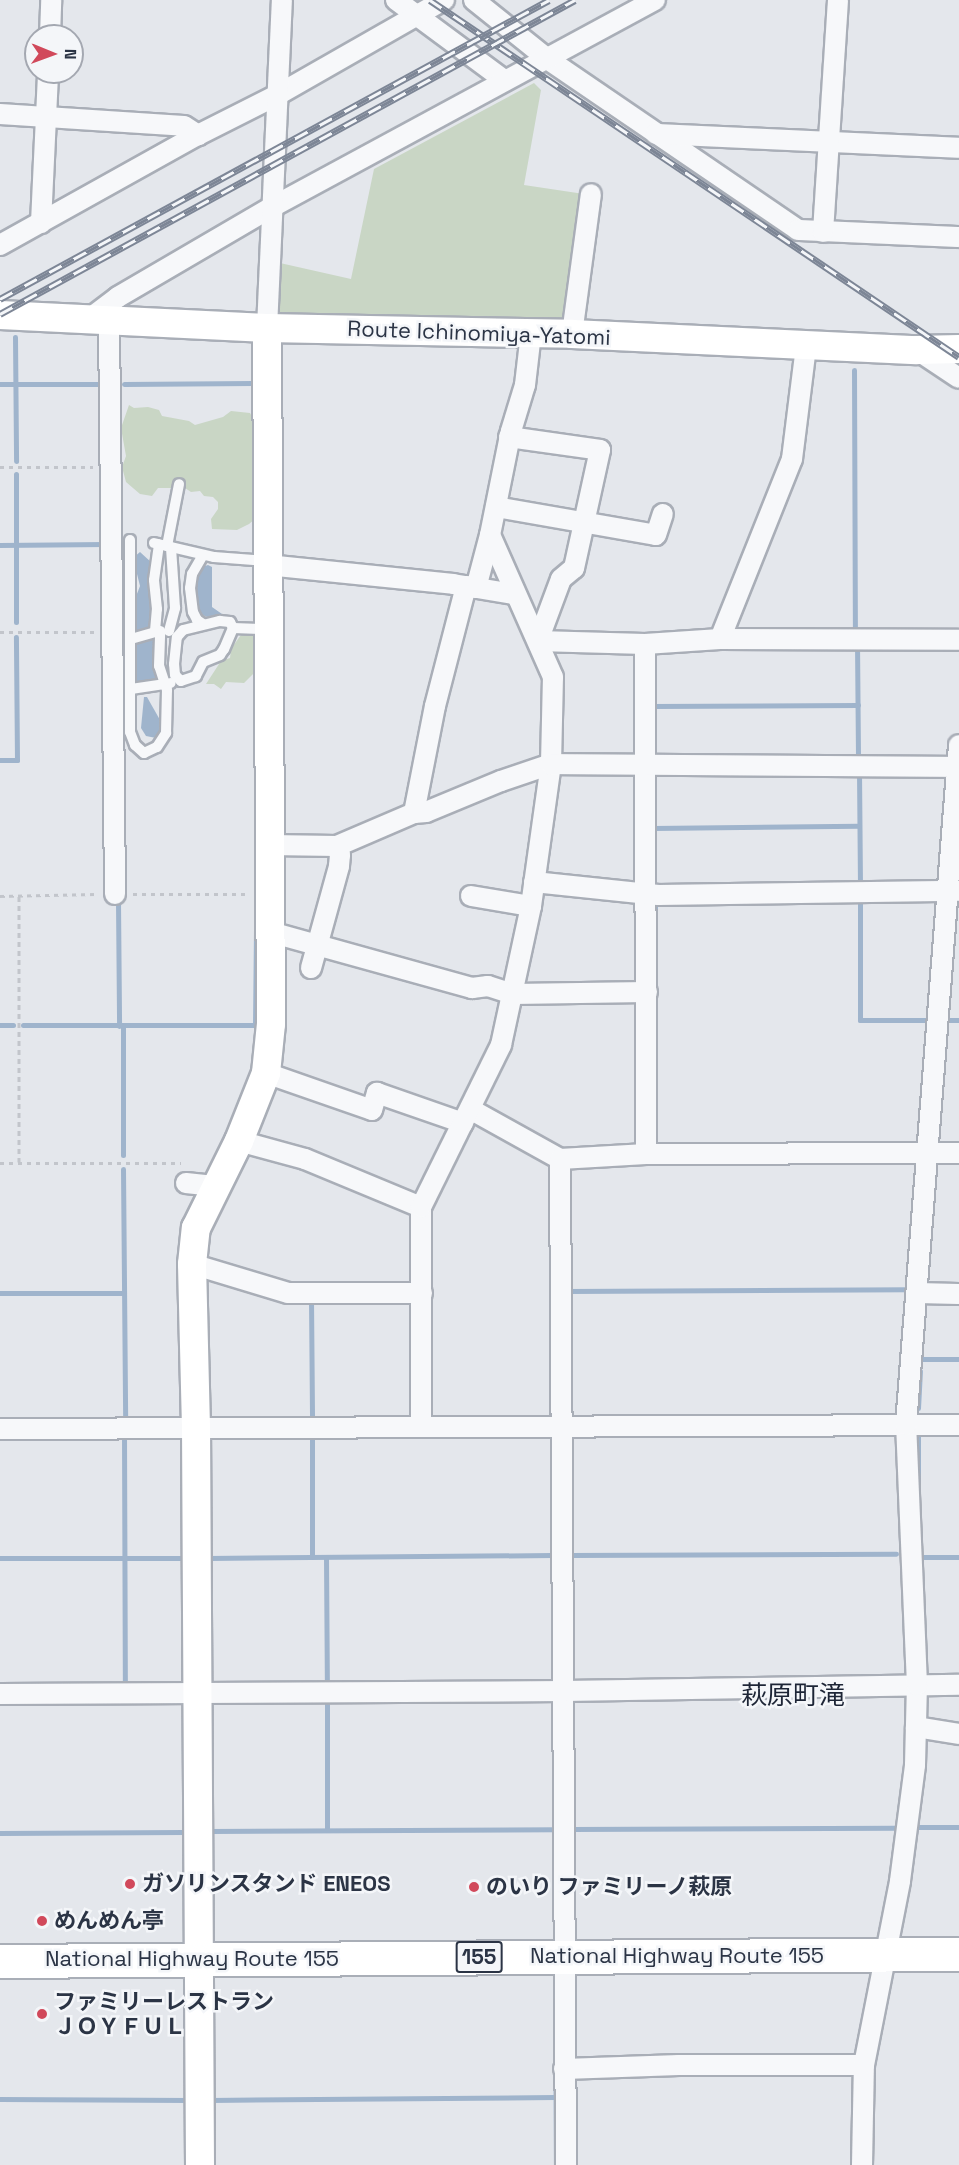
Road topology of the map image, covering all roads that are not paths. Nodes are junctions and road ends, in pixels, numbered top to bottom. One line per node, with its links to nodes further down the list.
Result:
1 (51, 0): 9 (street)
2 (282, 0): 13 (street)
3 (396, 0): 8 (street)
4 (444, 0): 8 (street)
5 (474, 0): 10 (street)
6 (655, 0): 10 (street)
7 (838, 0): 18 (street)
8 (417, 15): 11 (street); 13 (street)
9 (50, 24)
10 (549, 60): 11 (street); 16 (street)
11 (504, 80): 21 (street)
12 (47, 84): 15 (street)
13 (279, 94): 17 (street); 21 (street)
14 (0, 114): 15 (street)
15 (46, 117): 17 (street); 22 (street)
16 (655, 134): 18 (street); 23 (street)
17 (198, 135): 22 (street)
18 (830, 142): 19 (street); 23 (street)
19 (959, 148)
20 (591, 194): 31 (street)
21 (274, 206): 27 (street); 28 (street)
22 (41, 223): 25 (street)
23 (823, 232): 24 (street)
24 (959, 237)
25 (0, 245)
26 (13, 316): 27 (street, Route Ichinomiya-Yatomi); 29 (street)
27 (99, 319): 28 (street, Route Ichinomiya-Yatomi); 52 (street)
28 (267, 327): 30 (street, Route Ichinomiya-Yatomi); 45 (street)
29 (0, 332)
30 (531, 333): 31 (street, Route Ichinomiya-Yatomi); 36 (street)
31 (572, 334): 32 (street, Route Ichinomiya-Yatomi)
32 (806, 346): 34 (street, Route Ichinomiya-Yatomi); 53 (street)
33 (959, 349): 34 (street, Route Ichinomiya-Yatomi)
34 (916, 350): 35 (street)
35 (959, 378)
36 (509, 437): 38 (street); 40 (street)
37 (179, 484): 43 (lane)
38 (496, 507): 40 (street); 41 (street)
39 (663, 514): 40 (street)
40 (586, 522): 54 (street)
41 (490, 535): 46 (street); 47 (street)
42 (130, 540): 52 (lane)
43 (163, 545): 44 (lane); 51 (lane); 51 (lane)
44 (203, 555): 45 (lane); 48 (lane)
45 (267, 563): 46 (street); 50 (street)
46 (471, 587): 47 (street); 64 (street)
47 (514, 594): 54 (street)
48 (203, 624): 49 (lane); 51 (lane)
49 (233, 628): 50 (lane); 57 (lane)
50 (267, 629): 65 (street)
51 (166, 632): 52 (lane); 57 (lane); 58 (lane)
52 (125, 635): 59 (lane); 70 (street)
53 (720, 639): 55 (street); 56 (street)
54 (538, 640): 56 (street); 61 (street)
55 (959, 640)
56 (645, 644): 62 (street)
57 (178, 677): 58 (lane)
58 (165, 686): 59 (lane); 59 (lane)
59 (131, 689)
60 (959, 745): 63 (street)
61 (551, 764): 62 (street); 64 (street); 67 (street)
62 (646, 766): 63 (street); 69 (street)
63 (957, 767): 68 (street)
64 (414, 813): 66 (street)
65 (269, 845): 66 (street); 73 (street)
66 (337, 846): 74 (street)
67 (534, 882): 69 (street); 72 (street)
68 (953, 891): 69 (street); 81 (street)
69 (646, 893): 76 (street)
70 (115, 894)
71 (471, 897): 72 (street)
72 (531, 906): 77 (street)
73 (270, 932): 74 (street); 78 (street)
74 (317, 945): 75 (street); 77 (street)
75 (311, 968)
76 (647, 992): 77 (street); 83 (street)
77 (513, 994): 79 (street)
78 (266, 1074): 79 (street); 80 (street)
79 (466, 1116): 84 (street); 87 (street)
80 (239, 1142): 85 (street); 87 (street)
81 (927, 1153): 82 (street); 83 (street); 90 (street)
82 (959, 1153)
83 (646, 1154): 84 (street)
84 (560, 1159): 95 (street)
85 (220, 1178): 86 (street); 88 (street)
86 (186, 1183)
87 (421, 1208): 89 (street)
88 (192, 1264): 89 (street); 96 (street)
89 (422, 1293): 94 (street)
90 (917, 1293): 91 (street); 92 (street)
91 (959, 1294)
92 (906, 1425): 93 (street); 95 (street); 98 (street)
93 (959, 1425)
94 (421, 1427): 95 (street); 96 (street)
95 (562, 1427): 100 (street)
96 (196, 1428): 97 (street); 101 (street)
97 (0, 1429)
98 (916, 1685): 99 (street); 100 (street); 103 (street)
99 (959, 1685)
100 (564, 1691): 101 (street); 107 (street)
101 (196, 1693): 102 (street); 108 (street)
102 (0, 1694)
103 (916, 1727): 104 (street); 106 (street)
104 (959, 1734)
105 (959, 1954): 106 (highway, National Highway Route 155 / 155)
106 (884, 1955): 107 (highway, National Highway Route 155 / 155); 110 (street)
107 (564, 1957): 108 (highway, National Highway Route 155 / 155); 111 (street)
108 (198, 1959): 109 (highway, National Highway Route 155 / 155); 112 (street)
109 (0, 1961)
110 (864, 2066): 111 (street); 114 (street)
111 (564, 2069): 113 (street)
112 (200, 2165)
113 (566, 2165)
114 (861, 2165)

